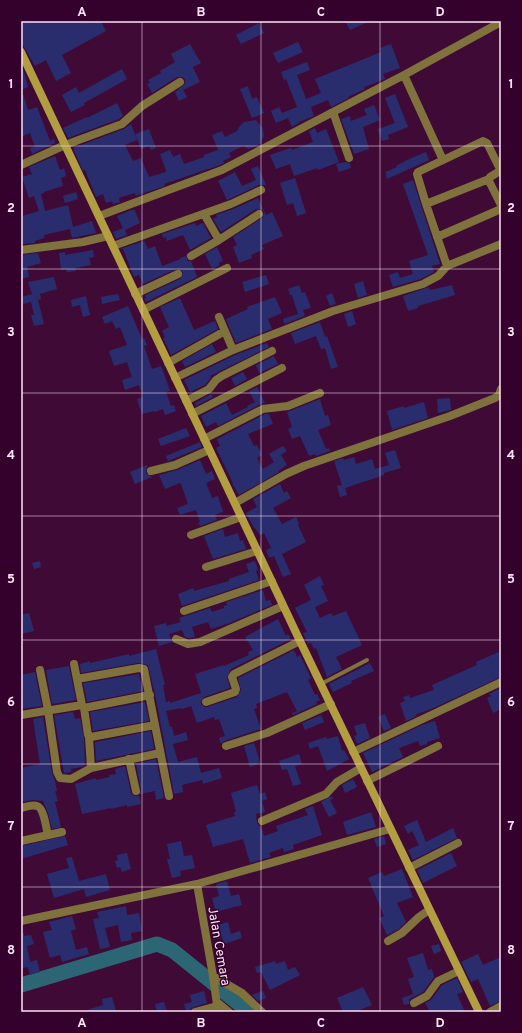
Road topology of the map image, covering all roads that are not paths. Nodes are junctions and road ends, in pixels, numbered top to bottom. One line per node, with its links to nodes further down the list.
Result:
1 (501, 22): 3 (street)
2 (21, 52): 6 (street)
3 (404, 75): 5 (street); 8 (street)
4 (180, 82): 6 (street)
5 (333, 112): 7 (street); 17 (street)
6 (65, 145): 9 (street); 17 (street)
7 (349, 158)
8 (443, 160): 10 (street); 12 (street)
9 (21, 164)
10 (489, 179): 12 (street); 13 (street)
11 (261, 190): 15 (street)
12 (426, 204): 19 (street)
13 (501, 205)
14 (501, 209): 19 (street)
15 (204, 214): 20 (street); 22 (street)
16 (259, 214): 20 (street)
17 (99, 216): 18 (street)
18 (108, 236): 22 (street); 23 (street)
19 (437, 237): 25 (street)
20 (219, 240): 24 (street)
21 (501, 244): 25 (street)
22 (113, 246): 28 (street)
23 (21, 250)
24 (191, 256)
25 (447, 266): 32 (street)
26 (227, 268): 29 (street)
27 (178, 274): 28 (street)
28 (135, 294): 29 (street)
29 (143, 310): 34 (street)
30 (219, 317): 31 (street)
31 (225, 332): 32 (street); 34 (street)
32 (233, 350): 36 (street)
33 (272, 351): 39 (street)
34 (168, 363): 36 (street)
35 (282, 368): 40 (street)
36 (175, 378): 39 (street)
37 (501, 389): 44 (street)
38 (320, 393): 41 (street)
39 (186, 401): 40 (street)
40 (192, 414): 41 (street)
41 (204, 439): 42 (street)
42 (209, 450): 43 (street); 44 (street)
43 (151, 471)
44 (235, 504): 45 (street)
45 (241, 517): 46 (street); 47 (street)
46 (191, 535)
47 (257, 551): 48 (street); 49 (street)
48 (206, 567)
49 (272, 581): 50 (street); 51 (street)
50 (283, 606): 52 (street); 53 (street)
51 (184, 612)
52 (176, 639)
53 (300, 641): 59 (street); 61 (street)
54 (367, 660): 59 (lane)
55 (74, 664): 57 (street)
56 (40, 670): 64 (street)
57 (77, 679): 60 (street); 63 (street)
58 (501, 682): 70 (street)
59 (321, 684): 62 (street)
60 (150, 695): 63 (street); 66 (street)
61 (206, 702)
62 (331, 704): 68 (street); 70 (street)
63 (83, 707): 64 (street); 67 (street)
64 (48, 710): 65 (street); 73 (street)
65 (21, 715)
66 (155, 725): 67 (street); 71 (street)
67 (89, 737): 73 (street)
68 (226, 746)
69 (438, 746): 75 (street)
70 (354, 752): 74 (street)
71 (160, 753): 72 (street); 77 (street)
72 (129, 759): 73 (street); 76 (street)
73 (91, 768)
74 (361, 768): 75 (street); 79 (street)
75 (367, 781): 80 (street)
76 (136, 791)
77 (169, 796)
78 (21, 808): 82 (street)
79 (262, 821)
80 (390, 829): 85 (street); 86 (street)
81 (62, 832): 82 (street)
82 (48, 835): 83 (street)
83 (21, 841)
84 (458, 843): 85 (street)
85 (409, 868): 87 (street)
86 (197, 884): 88 (street); 91 (street, Jalan Cemara)
87 (429, 910): 89 (street); 90 (street)
88 (21, 921)
89 (388, 941)
90 (459, 971): 92 (street); 98 (street)
91 (214, 981): 94 (street, Jalan Cemara); 97 (street)
92 (414, 1003)
93 (501, 1006): 99 (street)
94 (217, 1007): 95 (street); 96 (street)
95 (195, 1012)
96 (229, 1012)
97 (262, 1012)
98 (478, 1012)
99 (490, 1012)

